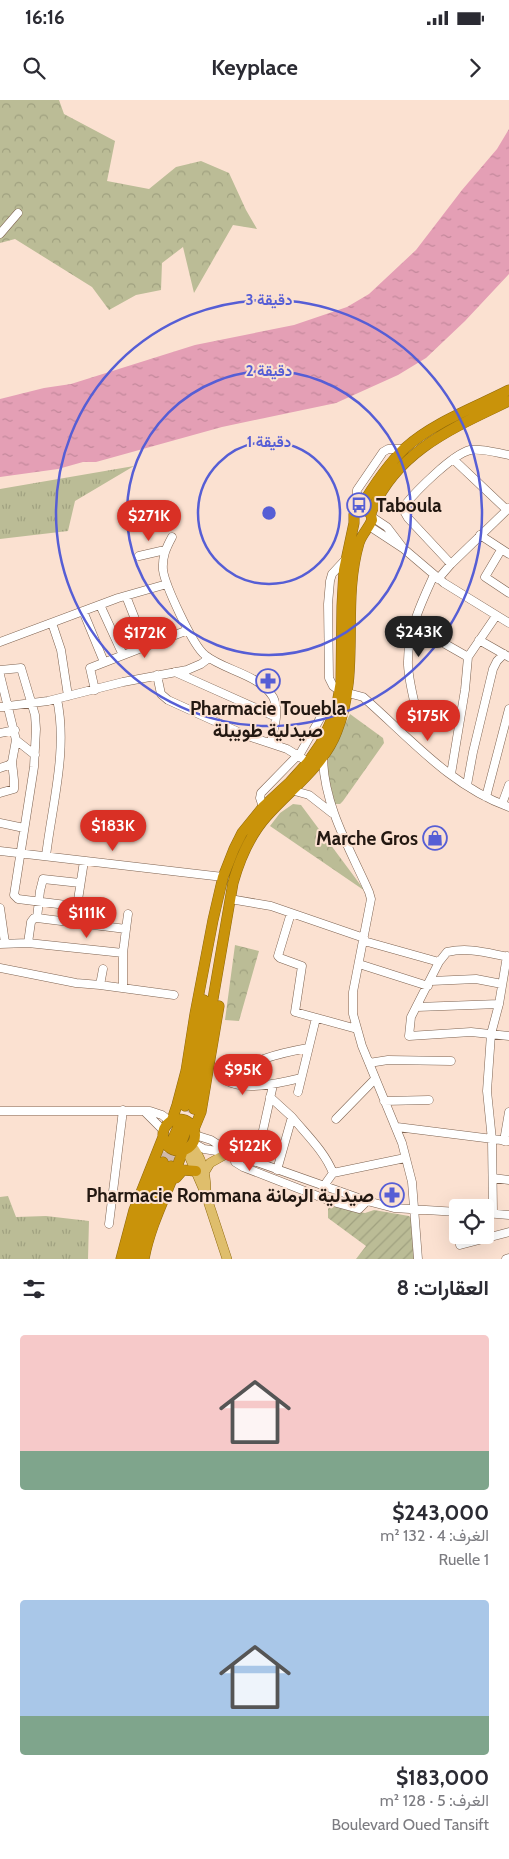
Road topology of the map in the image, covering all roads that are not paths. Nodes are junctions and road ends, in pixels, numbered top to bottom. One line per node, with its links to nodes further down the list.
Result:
1 (18, 214): 2 (street)
2 (0, 234)
3 (509, 390): 7 (highway)
4 (509, 401): 9 (highway)
5 (509, 455): 6 (street)
6 (453, 459): 8 (street); 17 (street)
7 (360, 507): 9 (highway); 10 (highway)
8 (508, 509): 11 (street)
9 (370, 521): 10 (highway); 18 (street); 42 (highway)
10 (354, 523): 42 (highway)
11 (480, 535): 14 (street); 17 (street)
12 (172, 537): 13 (street)
13 (165, 550): 16 (street); 19 (street)
14 (501, 550): 15 (street); 20 (street)
15 (509, 554)
16 (139, 556)
17 (451, 564): 18 (street)
18 (436, 577): 24 (street); 28 (street)
19 (167, 584): 21 (street); 27 (street)
20 (509, 593)
21 (126, 596): 22 (street); 31 (street)
22 (100, 604): 23 (street); 32 (street)
23 (82, 612): 25 (street); 36 (street)
24 (496, 616): 26 (street); 29 (street)
25 (52, 623): 30 (street); 43 (street)
26 (509, 623)
27 (188, 630): 31 (street); 35 (street)
28 (412, 632): 34 (street); 50 (street)
29 (479, 640): 33 (street); 34 (street)
30 (0, 642)
31 (146, 647): 32 (street)
32 (123, 655): 36 (street)
33 (507, 655): 62 (street)
34 (468, 657): 61 (street)
35 (209, 658): 38 (street); 49 (street)
36 (104, 662): 41 (street)
37 (0, 670): 45 (street)
38 (176, 672): 40 (street); 49 (street)
39 (0, 675): 46 (street)
40 (157, 675): 41 (street); 54 (street)
41 (96, 690): 43 (street)
42 (344, 692): 48 (highway); 55 (highway); 61 (street)
43 (68, 696): 44 (street)
44 (57, 699): 45 (street); 74 (street)
45 (31, 704): 46 (street); 56 (street)
46 (3, 707): 51 (street)
47 (509, 709): 66 (street)
48 (336, 710): 55 (highway); 57 (street)
49 (276, 716): 54 (street)
50 (419, 722)
51 (15, 730): 52 (street); 53 (street)
52 (0, 733)
53 (16, 740): 56 (street); 58 (street)
54 (271, 742): 57 (street)
55 (324, 751): 59 (highway); 64 (highway); 69 (street)
56 (35, 755): 71 (street)
57 (298, 755): 59 (street); 68 (street)
58 (12, 762): 60 (street); 65 (street)
59 (308, 762): 64 (highway)
60 (0, 768)
61 (451, 774): 62 (street)
62 (467, 785): 66 (street)
63 (509, 785): 67 (street)
64 (291, 786): 68 (highway); 69 (street); 79 (highway)
65 (0, 793)
66 (486, 797): 67 (street)
67 (505, 805)
68 (263, 807): 76 (highway)
69 (332, 813): 86 (street)
70 (0, 823): 71 (street)
71 (24, 828): 73 (street)
72 (0, 851): 73 (street)
73 (22, 854): 74 (street); 78 (street)
74 (46, 856): 75 (street)
75 (84, 861): 76 (street); 77 (street)
76 (223, 877): 84 (highway)
77 (80, 883): 78 (street); 78 (street)
78 (38, 902): 83 (street)
79 (229, 903): 81 (street); 84 (highway); 124 (highway)
80 (0, 908): 88 (street)
81 (291, 913): 86 (street); 104 (street)
82 (128, 914): 85 (street)
83 (37, 918): 85 (street); 87 (street)
84 (213, 920): 124 (highway)
85 (126, 930): 89 (street)
86 (364, 939): 91 (street); 92 (street)
87 (28, 943): 88 (street); 89 (street)
88 (3, 944)
89 (123, 953): 98 (street)
90 (508, 956): 91 (street); 96 (street)
91 (439, 962): 95 (street)
92 (359, 964): 95 (street); 105 (street)
93 (0, 968): 97 (street)
94 (103, 969): 97 (street)
95 (429, 984): 96 (street); 103 (street)
96 (502, 984): 100 (street)
97 (100, 985): 98 (street)
98 (123, 988): 99 (street)
99 (174, 995)
100 (500, 995): 101 (street); 102 (street)
101 (509, 999)
102 (499, 1004): 103 (street); 106 (street)
103 (417, 1007): 106 (street)
104 (316, 1018): 105 (street); 108 (street)
105 (357, 1029): 110 (street)
106 (491, 1034): 107 (street); 125 (street)
107 (509, 1036)
108 (308, 1048): 111 (street); 113 (street)
109 (451, 1061): 110 (street)
110 (369, 1063): 112 (street)
111 (301, 1078): 113 (street); 114 (street)
112 (375, 1079): 117 (street); 122 (street)
113 (273, 1085): 115 (street)
114 (298, 1092)
115 (270, 1097): 121 (street); 129 (street)
116 (429, 1100): 117 (street)
117 (384, 1102): 123 (street)
118 (123, 1110): 119 (street); 124 (street); 147 (street)
119 (0, 1111)
120 (509, 1112): 126 (street)
121 (292, 1117): 130 (street); 132 (street)
122 (336, 1119)
123 (397, 1127): 125 (street); 128 (street)
124 (180, 1136): 127 (street); 131 (main road); 138 (highway); 150 (highway)
125 (492, 1140): 126 (street); 134 (street)
126 (506, 1141)
127 (231, 1154): 129 (street); 131 (main road); 137 (street)
128 (405, 1158): 132 (street); 143 (street)
129 (256, 1162): 130 (street)
130 (278, 1170): 133 (street)
131 (200, 1172): 138 (highway); 154 (main road)
132 (333, 1173): 136 (street)
133 (300, 1178): 136 (street); 137 (street)
134 (493, 1178): 135 (street); 140 (street)
135 (509, 1180)
136 (323, 1187): 139 (street)
137 (296, 1188): 142 (street)
138 (168, 1189): 153 (highway)
139 (337, 1192): 141 (street); 142 (street)
140 (491, 1199)
141 (366, 1201): 142 (street); 143 (street)
142 (333, 1202)
143 (414, 1210): 144 (street); 155 (street)
144 (449, 1212)
145 (494, 1214): 146 (street)
146 (509, 1215)
147 (109, 1224)
148 (509, 1232): 149 (street)
149 (460, 1245)
150 (122, 1259)
151 (129, 1259): 152 (highway)
152 (137, 1259)
153 (144, 1259)
154 (227, 1259)
155 (418, 1259)

